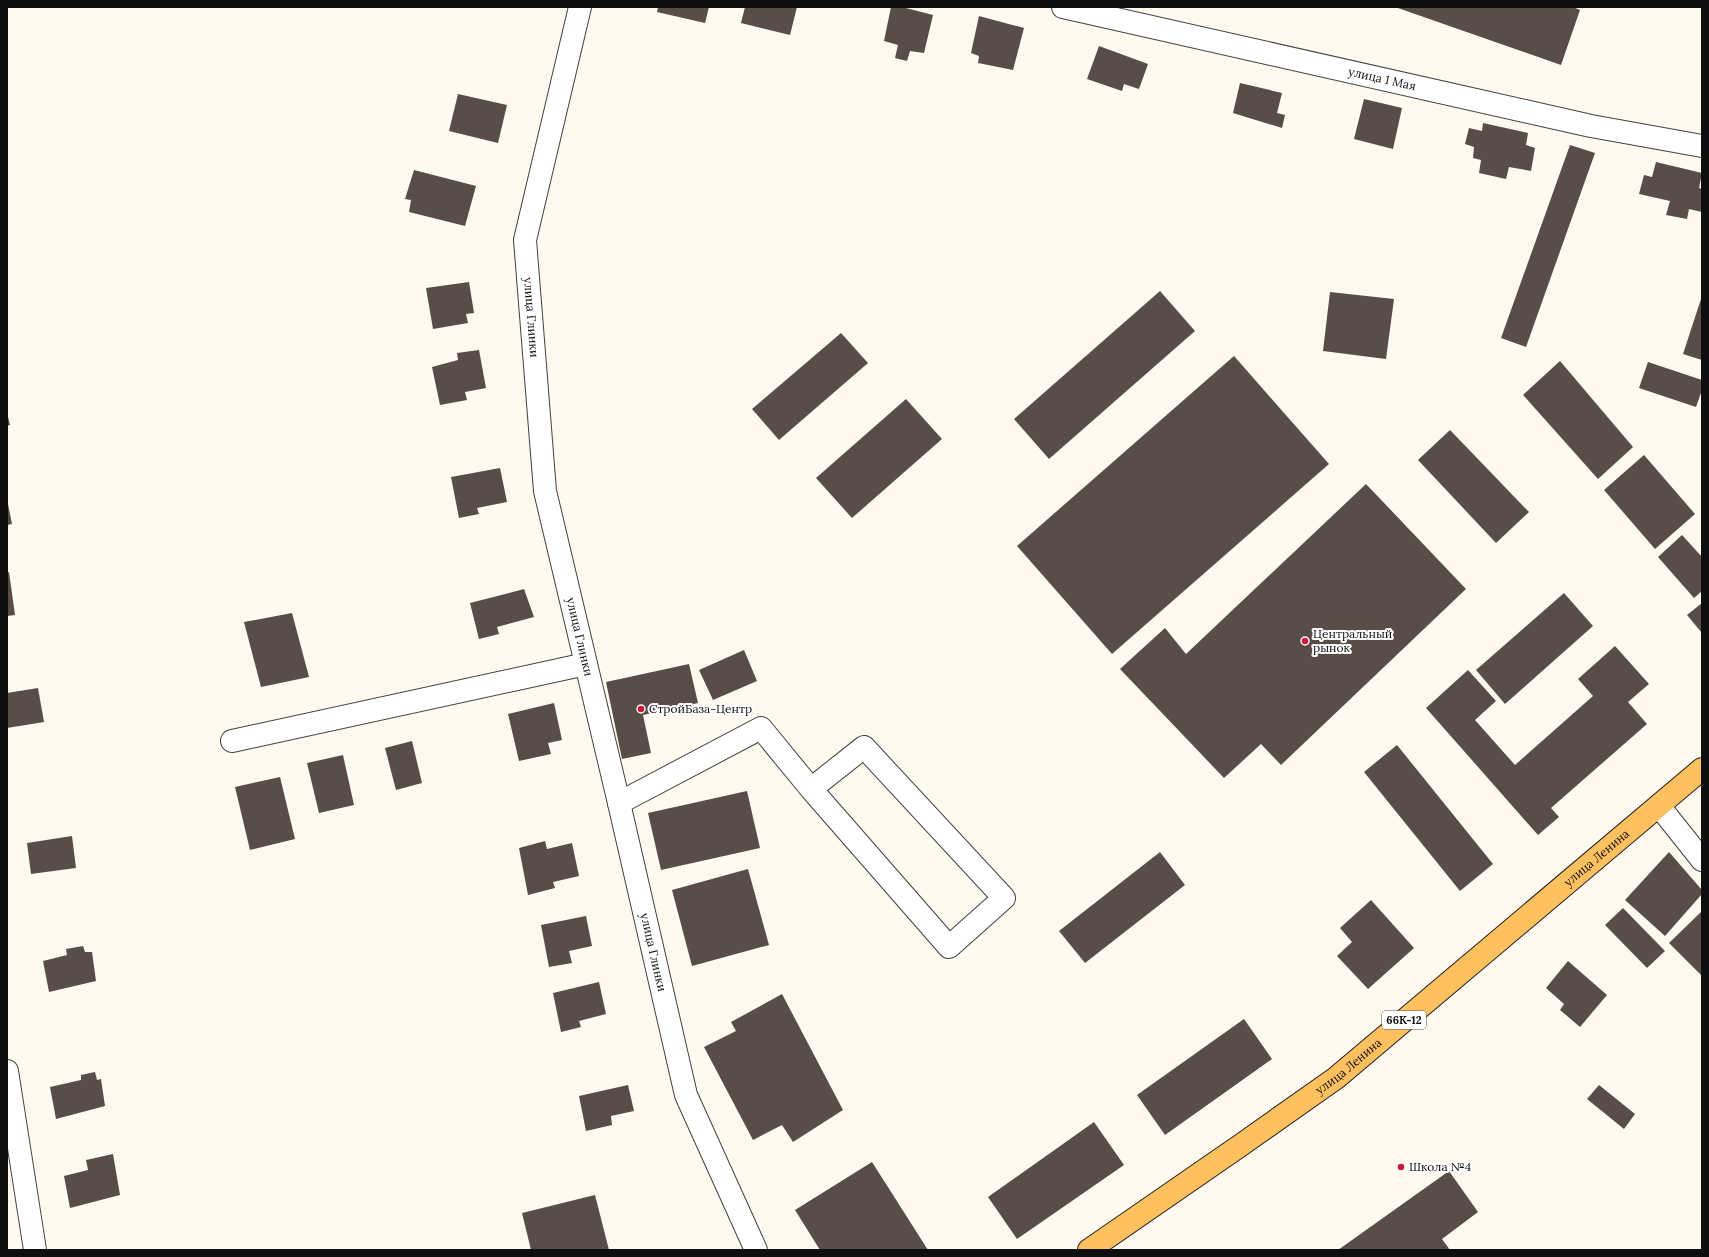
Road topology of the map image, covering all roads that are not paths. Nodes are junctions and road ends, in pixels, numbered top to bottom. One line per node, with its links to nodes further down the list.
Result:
1 (580, 7): 5 (street, улица Глинки)
2 (1063, 7): 3 (street, улица 1 Мая)
3 (1086, 9): 4 (street, улица 1 Мая)
4 (1702, 146)
5 (586, 664): 6 (street); 9 (street, улица Глинки)
6 (232, 742)
7 (1702, 769): 10 (main road, улица Ленина / 66К-12)
8 (811, 789): 8 (street); 9 (street)
9 (619, 803): 14 (street, улица Глинки)
10 (1659, 806): 11 (street); 15 (main road, улица Ленина / 66К-12)
11 (1702, 860)
12 (7, 1071): 13 (street)
13 (35, 1250)
14 (756, 1250)
15 (1089, 1250)

